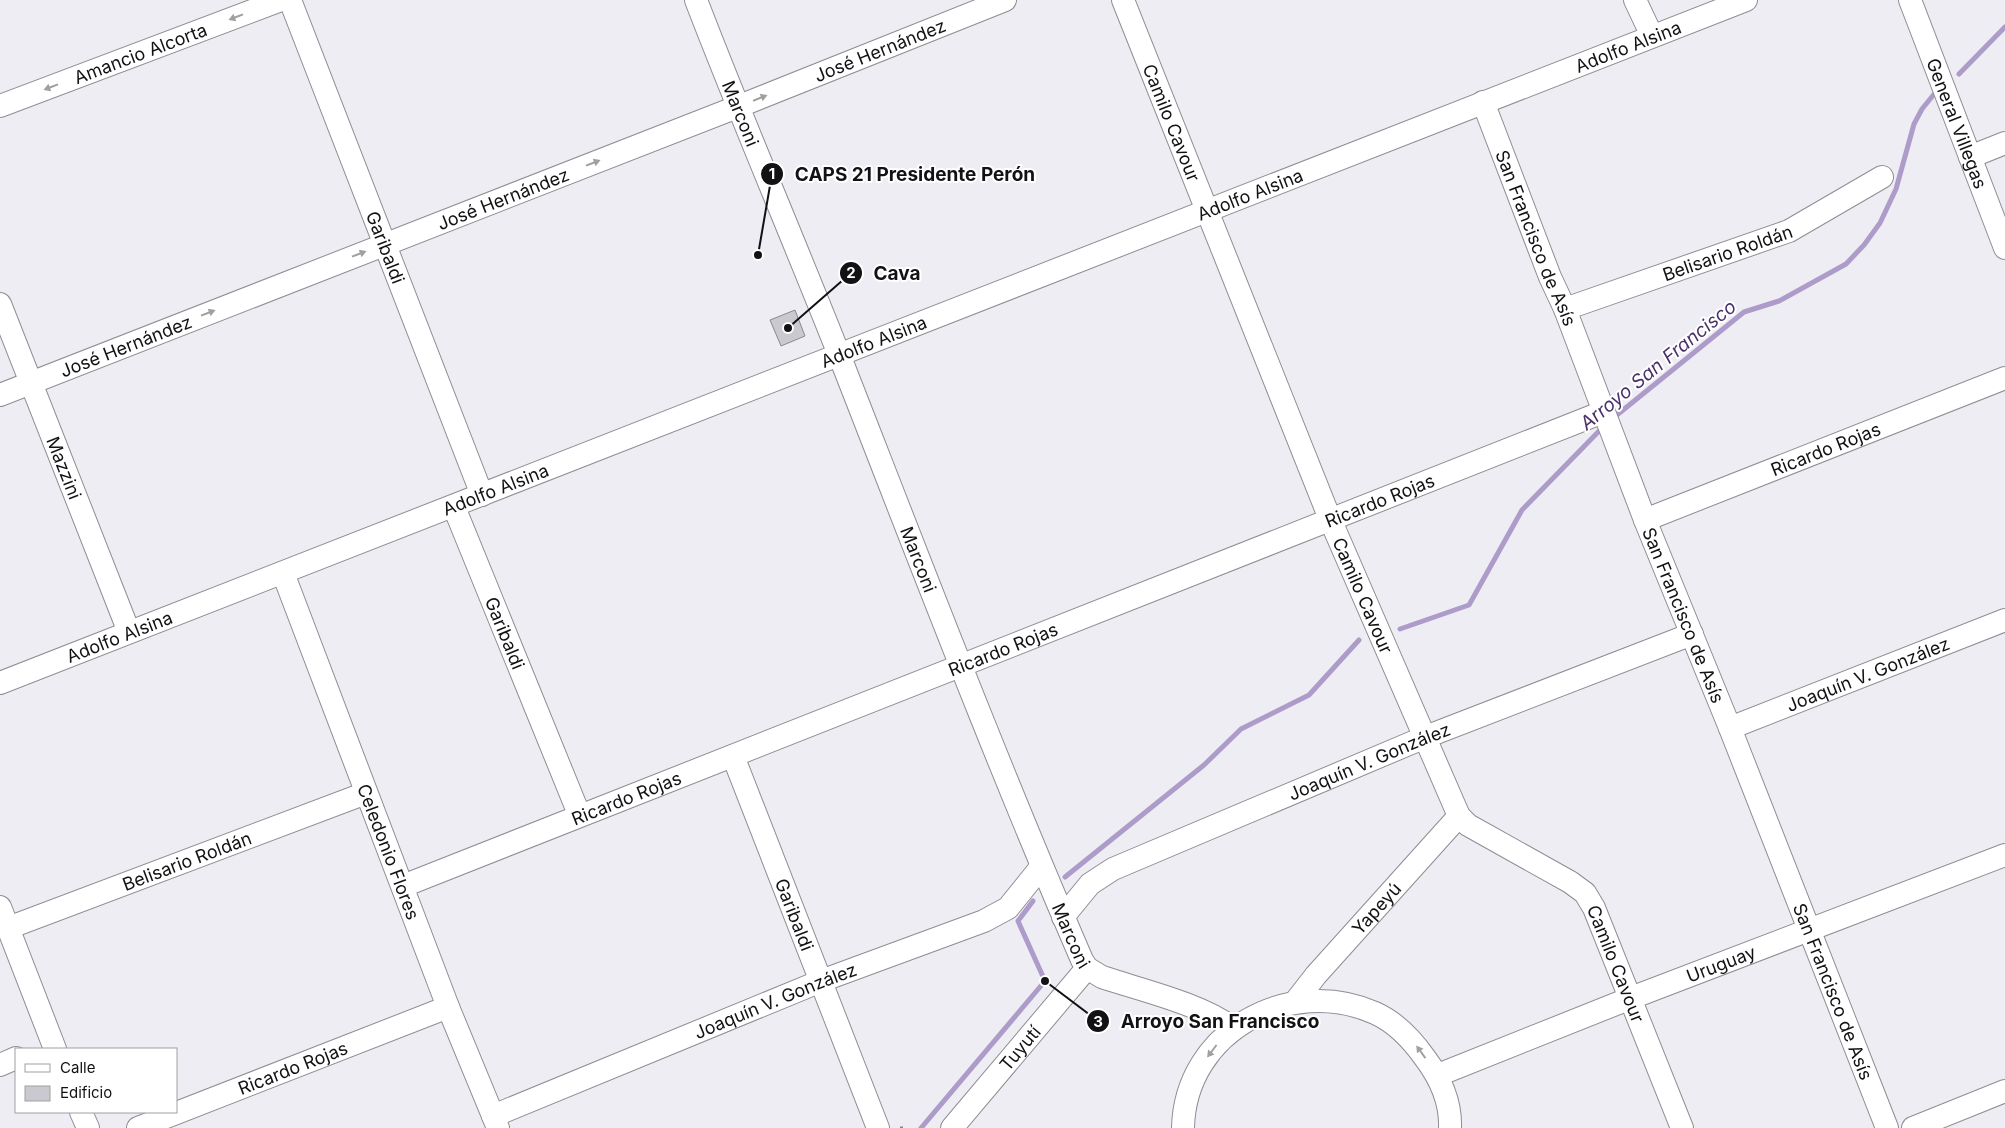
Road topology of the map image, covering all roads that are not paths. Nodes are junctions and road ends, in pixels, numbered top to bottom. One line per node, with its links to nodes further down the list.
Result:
1 (281, 0): 11 (street, Amancio Alcorta, one-way to 11)
2 (290, 0): 17 (street, Garibaldi)
3 (696, 0): 12 (street, Marconi)
4 (1005, 0): 12 (street, José Hernández, one-way to 4)
5 (1124, 0): 16 (street, Camilo Cavour)
6 (1635, 0): 9 (street)
7 (1746, 0): 9 (street, Adolfo Alsina)
8 (1910, 0): 14 (street, General Villegas)
9 (1652, 36): 10 (street, Adolfo Alsina)
10 (1483, 102): 16 (street, Adolfo Alsina); 20 (street, San Francisco de Asís)
11 (0, 106)
12 (737, 107): 17 (street, José Hernández, one-way to 12); 21 (street, Marconi)
13 (2005, 144): 14 (street)
14 (1970, 157): 18 (street, General Villegas)
15 (1882, 177): 20 (street, Belisario Roldán)
16 (1208, 208): 21 (street, Adolfo Alsina); 28 (street, Camilo Cavour)
17 (385, 244): 23 (street, José Hernández, one-way to 17); 26 (street, Garibaldi)
18 (2005, 248)
19 (0, 304): 23 (street, Mazzini)
20 (1565, 309): 25 (street, San Francisco de Asís)
21 (839, 355): 26 (street, Adolfo Alsina); 34 (street, Marconi)
22 (2005, 378): 29 (street, Ricardo Rojas)
23 (32, 382): 24 (street, José Hernández); 32 (street, Mazzini)
24 (0, 395)
25 (1606, 420): 28 (street, Ricardo Rojas); 29 (street, San Francisco de Asís)
26 (482, 495): 27 (street, Adolfo Alsina)
27 (454, 507): 30 (street, Adolfo Alsina); 40 (street, Garibaldi)
28 (1330, 519): 34 (street, Ricardo Rojas); 37 (street, Camilo Cavour)
29 (1645, 520): 33 (street, San Francisco de Asís)
30 (283, 573): 32 (street, Adolfo Alsina); 39 (street, Celedonio Flores)
31 (2005, 620): 36 (street, Joaquín V. González)
32 (129, 632): 35 (street, Adolfo Alsina)
33 (1692, 634): 36 (street, San Francisco de Asís); 37 (street, Joaquín V. González)
34 (959, 665): 38 (street, Ricardo Rojas); 43 (street, Marconi)
35 (0, 683)
36 (1730, 728): 48 (street, San Francisco de Asís)
37 (1423, 738): 41 (street, Camilo Cavour); 46 (street, Joaquín V. González)
38 (733, 756): 40 (street, Ricardo Rojas); 50 (street, Garibaldi)
39 (366, 793): 44 (street, Celedonio Flores); 47 (street, Belisario Roldán)
40 (580, 814): 44 (street, Ricardo Rojas)
41 (1459, 816): 51 (street, Camilo Cavour); 52 (street, Yapeyú)
42 (2005, 856): 48 (street, Uruguay)
43 (1041, 867): 46 (street, Marconi); 50 (street, Joaquín V. González)
44 (403, 886): 53 (street, Celedonio Flores)
45 (0, 907): 47 (street)
46 (1063, 917): 49 (street, Marconi)
47 (8, 928): 55 (street)
48 (1811, 932): 51 (street, Uruguay); 71 (street, San Francisco de Asís)
49 (1088, 968): 54 (street, Marconi); 67 (street, Tuyutí)
50 (821, 981): 63 (street, Joaquín V. González); 66 (street, Garibaldi)
51 (1631, 998): 58 (street, Uruguay); 70 (street, Camilo Cavour)
52 (1295, 1002): 54 (street); 58 (street, one-way to 52)
53 (448, 1007): 60 (street, Ricardo Rojas); 63 (street, Celedonio Flores)
54 (1234, 1029): 68 (street, one-way to 68)
55 (49, 1048)
56 (15, 1058): 57 (street)
57 (0, 1065)
58 (1438, 1076): 69 (street)
59 (2005, 1092): 72 (street)
60 (178, 1112)
61 (81, 1113): 64 (street)
62 (176, 1113): 65 (street, Ricardo Rojas)
63 (496, 1122)
64 (88, 1128)
65 (138, 1128)
66 (878, 1128)
67 (952, 1128)
68 (1183, 1128)
69 (1450, 1128)
70 (1682, 1128)
71 (1887, 1128)
72 (1913, 1128)

